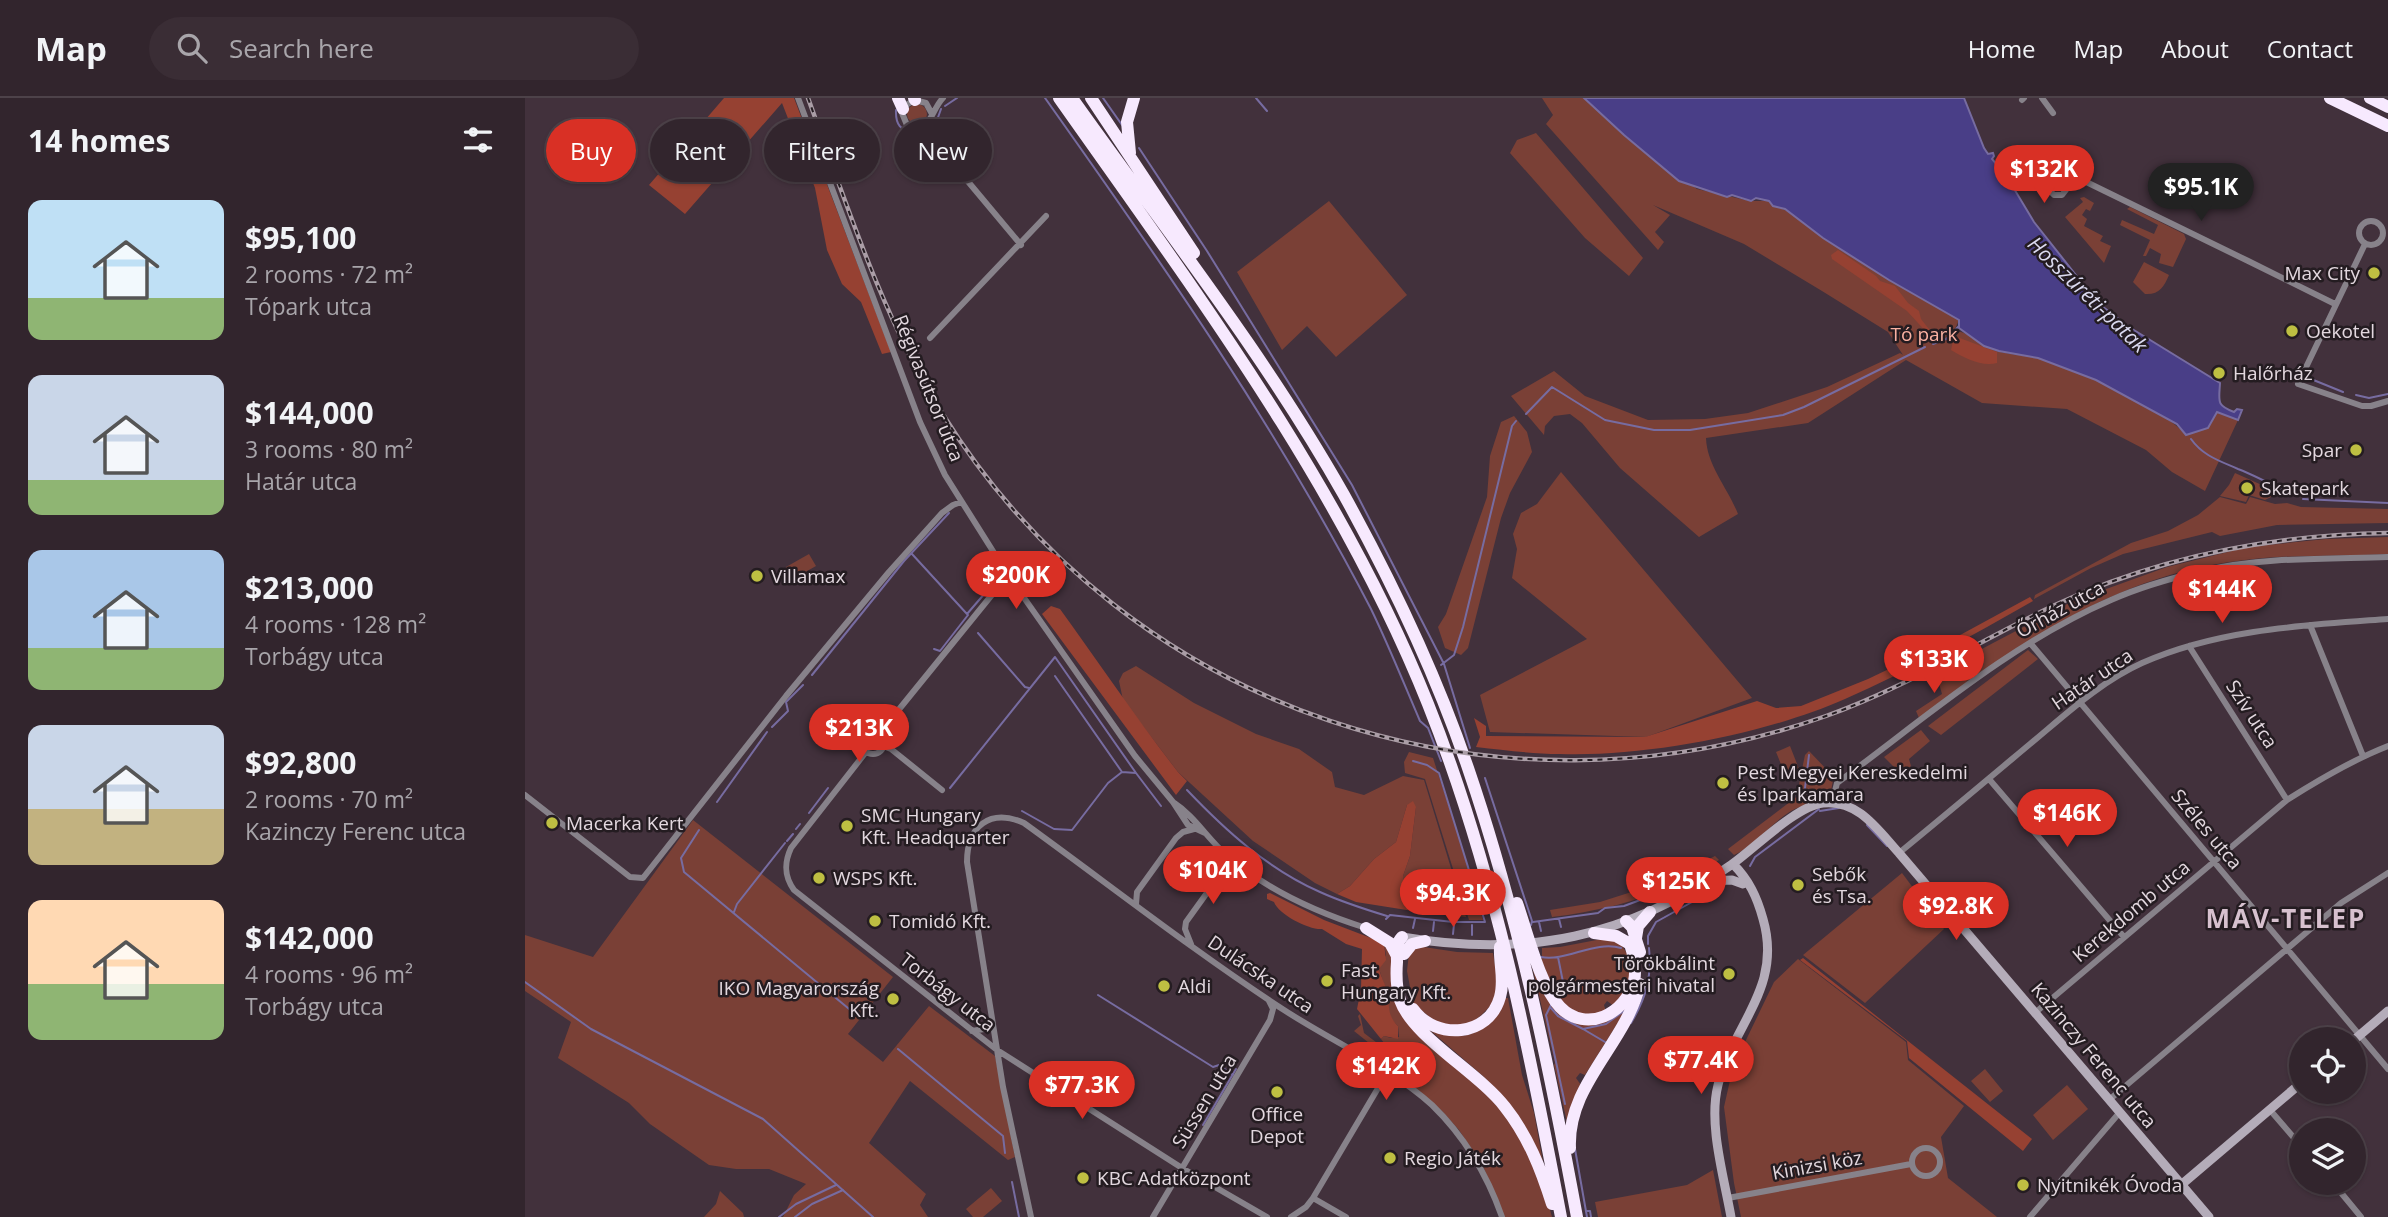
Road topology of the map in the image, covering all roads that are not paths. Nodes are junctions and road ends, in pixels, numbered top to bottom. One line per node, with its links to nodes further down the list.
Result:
1 (799, 98): 27 (street, Régivasútsor utca)
2 (933, 98): 11 (street)
3 (943, 98): 15 (street)
4 (1059, 98): 67 (highway)
5 (1072, 98): 24 (highway)
6 (1091, 98): 17 (highway)
7 (1134, 98): 17 (highway)
8 (2042, 98): 14 (street)
9 (2330, 98): 16 (highway)
10 (2370, 98): 13 (highway)
11 (917, 99): 12 (street); 15 (street)
12 (901, 104)
13 (2388, 107)
14 (2053, 113)
15 (931, 118)
16 (2385, 126)
17 (1130, 154): 24 (highway)
18 (2076, 177): 18 (street); 23 (street)
19 (969, 182): 21 (street)
20 (1046, 216): 21 (street)
21 (1021, 244): 25 (street)
22 (2365, 244): 23 (street)
23 (2335, 304): 26 (street)
24 (1245, 337): 53 (highway)
25 (930, 338)
26 (2388, 404)
27 (961, 502): 29 (street, Régivasútsor utca); 42 (street)
28 (2388, 557): 32 (street, Őrház utca)
29 (1008, 575): 35 (street, Torbágy utca); 44 (street, Régivasútsor utca)
30 (2388, 619): 31 (street, Határ utca)
31 (2310, 625): 33 (street, Határ utca); 39 (street)
32 (2031, 644): 34 (street, Széles utca); 45 (street, Őrház utca)
33 (2189, 646): 34 (street, Határ utca); 43 (street, Szív utca)
34 (2080, 702): 40 (street, Határ utca); 54 (street, Széles utca)
35 (879, 734): 36 (street); 38 (street, Torbágy utca)
36 (883, 746): 38 (street); 41 (street)
37 (2388, 746): 39 (street, Kerekdomb utca)
38 (866, 752): 84 (street, Torbágy utca)
39 (2363, 756): 43 (street, Kerekdomb utca)
40 (1989, 779): 51 (street, Határ utca); 72 (street)
41 (942, 790)
42 (525, 795)
43 (2287, 800): 54 (street, Kerekdomb utca)
44 (1173, 802): 46 (street, Régivasútsor utca); 48 (street, Régivasútsor utca)
45 (1832, 803): 50 (street); 51 (street, Kazinczy Ferenc utca)
46 (1179, 813): 47 (street, Régivasútsor utca); 49 (street)
47 (1193, 829): 48 (street, Régivasútsor utca); 49 (street)
48 (1205, 833): 52 (street, Régivasútsor utca)
49 (1178, 836): 61 (street)
50 (1747, 853): 55 (street); 59 (street)
51 (1899, 853): 80 (street, Kazinczy Ferenc utca)
52 (1227, 855): 56 (street, Régivasútsor utca); 57 (street)
53 (1497, 860): 74 (highway); 100 (highway)
54 (2214, 861): 72 (street, Kerekdomb utca); 76 (street, Széles utca)
55 (1733, 864): 59 (street); 60 (street)
56 (1244, 867): 57 (street); 69 (street, Régivasútsor utca)
57 (1223, 871): 65 (street)
58 (2388, 873): 76 (street)
59 (1744, 880): 60 (street); 99 (street)
60 (1706, 882): 64 (street)
61 (1136, 891): 62 (street); 63 (street)
62 (1122, 893): 63 (street, Dulácska utca); 81 (street, Dulácska utca)
63 (1136, 904): 68 (street, Dulácska utca)
64 (1650, 912): 66 (street); 74 (highway)
65 (1186, 922): 68 (street); 75 (street)
66 (1626, 922): 70 (street, Régivasútsor utca); 74 (highway)
67 (1500, 926): 77 (highway); 107 (highway)
68 (1167, 927): 75 (street, Dulácska utca)
69 (1366, 928): 71 (street, Régivasútsor utca); 77 (highway)
70 (1594, 933): 73 (street, Régivasútsor utca); 74 (highway)
71 (1402, 937): 73 (street, Régivasútsor utca); 77 (highway)
72 (2124, 937): 80 (street, Kerekdomb utca)
73 (1425, 941): 77 (highway)
74 (1633, 941): 100 (highway)
75 (1192, 946): 78 (street, Dulácska utca)
76 (2287, 948): 82 (street, Széles utca); 90 (street)
77 (1400, 955): 107 (highway)
78 (1269, 1000): 88 (street, Dulácska utca); 95 (street, Süssen utca)
79 (2388, 1011): 83 (street)
80 (2036, 1012): 90 (street, Kazinczy Ferenc utca)
81 (992, 1020): 84 (street); 86 (street, Dulácska utca)
82 (2348, 1027)
83 (2366, 1029)
84 (972, 1031): 86 (street, Torbágy utca)
85 (2366, 1047): 87 (street, Széles utca)
86 (997, 1050): 95 (street, Torbágy utca); 101 (street, Dulácska utca)
87 (2388, 1069)
88 (1387, 1073): 98 (street); 106 (street, Dulácska utca)
89 (2289, 1093): 91 (street)
90 (2109, 1100): 92 (street, Kazinczy Ferenc utca)
91 (2270, 1110): 93 (street); 96 (street)
92 (2120, 1112): 96 (street, Kazinczy Ferenc utca); 109 (street)
93 (2289, 1132)
94 (1912, 1164): 94 (street); 99 (street, Kinizsi köz)
95 (1182, 1168): 102 (street, Süssen utca); 103 (street, Torbágy utca)
96 (2181, 1185): 110 (street, Kazinczy Ferenc utca)
97 (2343, 1195): 111 (street)
98 (1313, 1198): 104 (street); 105 (street)
99 (1728, 1198): 108 (street)
100 (1577, 1215)
101 (1031, 1217)
102 (1153, 1217)
103 (1267, 1217)
104 (1291, 1217)
105 (1346, 1217)
106 (1502, 1217)
107 (1559, 1217)
108 (1731, 1217)
109 (2030, 1217)
110 (2209, 1217)
111 (2361, 1217)

